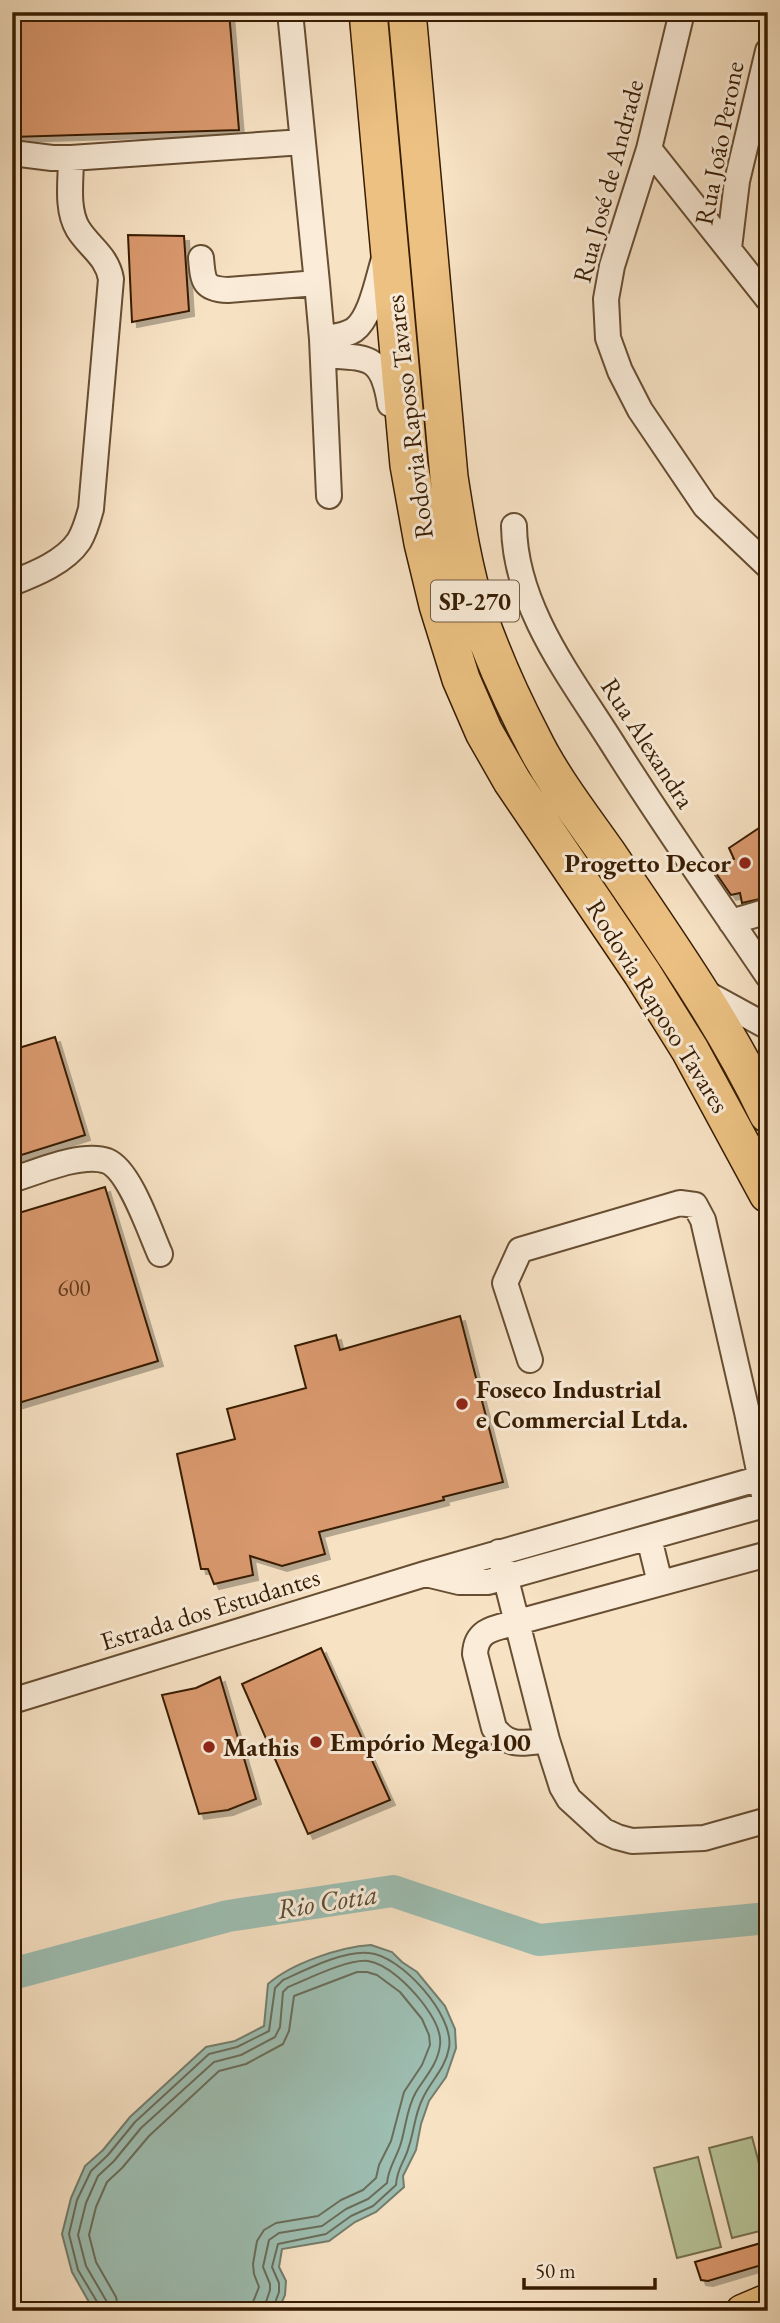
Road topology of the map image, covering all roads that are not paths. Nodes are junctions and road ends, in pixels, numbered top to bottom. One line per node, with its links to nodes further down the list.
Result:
1 (290, 12): 6 (street)
2 (368, 12): 10 (highway, Rodovia Raposo Tavares / SP-270)
3 (407, 12): 24 (highway, Rodovia Raposo Tavares / SP-270)
4 (682, 12): 7 (street, Rua José de Andrade)
5 (768, 51): 11 (street, Rua João Perone)
6 (303, 142): 9 (street); 13 (street)
7 (649, 149): 11 (street); 19 (street, Rua José de Andrade)
8 (12, 153): 9 (street)
9 (71, 158): 20 (street)
10 (390, 242): 15 (street); 18 (highway, Rodovia Raposo Tavares / SP-270)
11 (729, 248): 14 (street)
12 (201, 258): 13 (street)
13 (317, 283): 15 (street)
14 (768, 299)
15 (322, 347): 16 (street); 18 (street)
16 (329, 496)
17 (514, 526): 22 (street, Rua Alexandra)
18 (423, 543): 28 (highway, Rodovia Raposo Tavares / SP-270)
19 (768, 566)
20 (12, 583)
21 (768, 912): 22 (street)
22 (731, 922): 23 (street, Rua Alexandra)
23 (768, 976)
24 (699, 990): 25 (street); 26 (highway, Rodovia Raposo Tavares / SP-270)
25 (768, 1027)
26 (768, 1114)
27 (12, 1180): 29 (street)
28 (768, 1194)
29 (160, 1254)
30 (530, 1360): 31 (street)
31 (764, 1477): 32 (street); 34 (street, Estrada dos Estudantes)
32 (767, 1505): 33 (street)
33 (649, 1538): 37 (street); 38 (street)
34 (499, 1552): 36 (street, Estrada dos Estudantes); 37 (street)
35 (768, 1554): 38 (street)
36 (425, 1573): 37 (street); 40 (street, Estrada dos Estudantes)
37 (507, 1578): 39 (street)
38 (660, 1583): 39 (street)
39 (518, 1622): 41 (street); 41 (street)
40 (12, 1701)
41 (547, 1740): 42 (street)
42 (768, 1820)
43 (768, 2300): 44 (main road)
44 (742, 2311)

